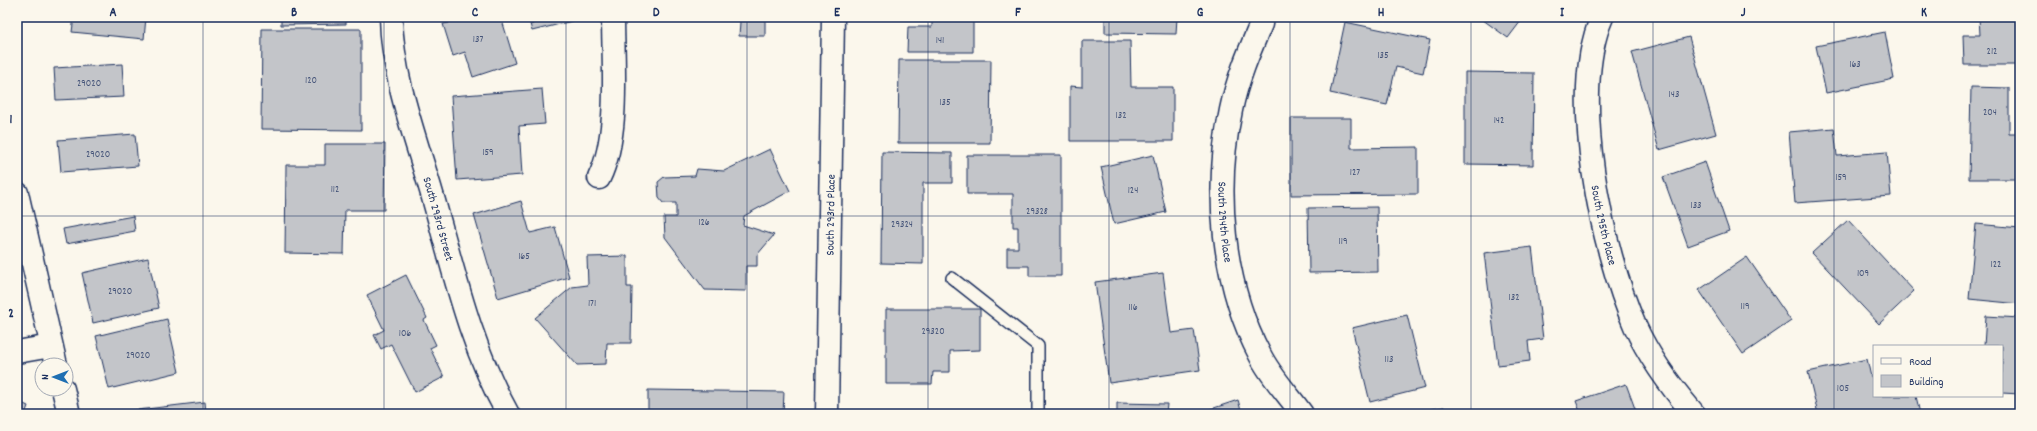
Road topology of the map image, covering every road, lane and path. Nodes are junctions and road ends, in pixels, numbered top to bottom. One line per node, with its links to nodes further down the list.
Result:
1 (390, 17): 13 (street, South 293rd Street)
2 (613, 17): 6 (street)
3 (832, 17): 14 (street, South 293rd Place)
4 (1262, 17): 16 (street, South 294th Place)
5 (1602, 17): 17 (street, South 295th Place)
6 (599, 178)
7 (17, 193): 10 (street)
8 (952, 278): 15 (lane)
9 (17, 352): 10 (street)
10 (54, 356)
11 (65, 397): 12 (street)
12 (69, 414)
13 (508, 414)
14 (827, 414)
15 (1038, 414)
16 (1302, 414)
17 (1694, 414)

